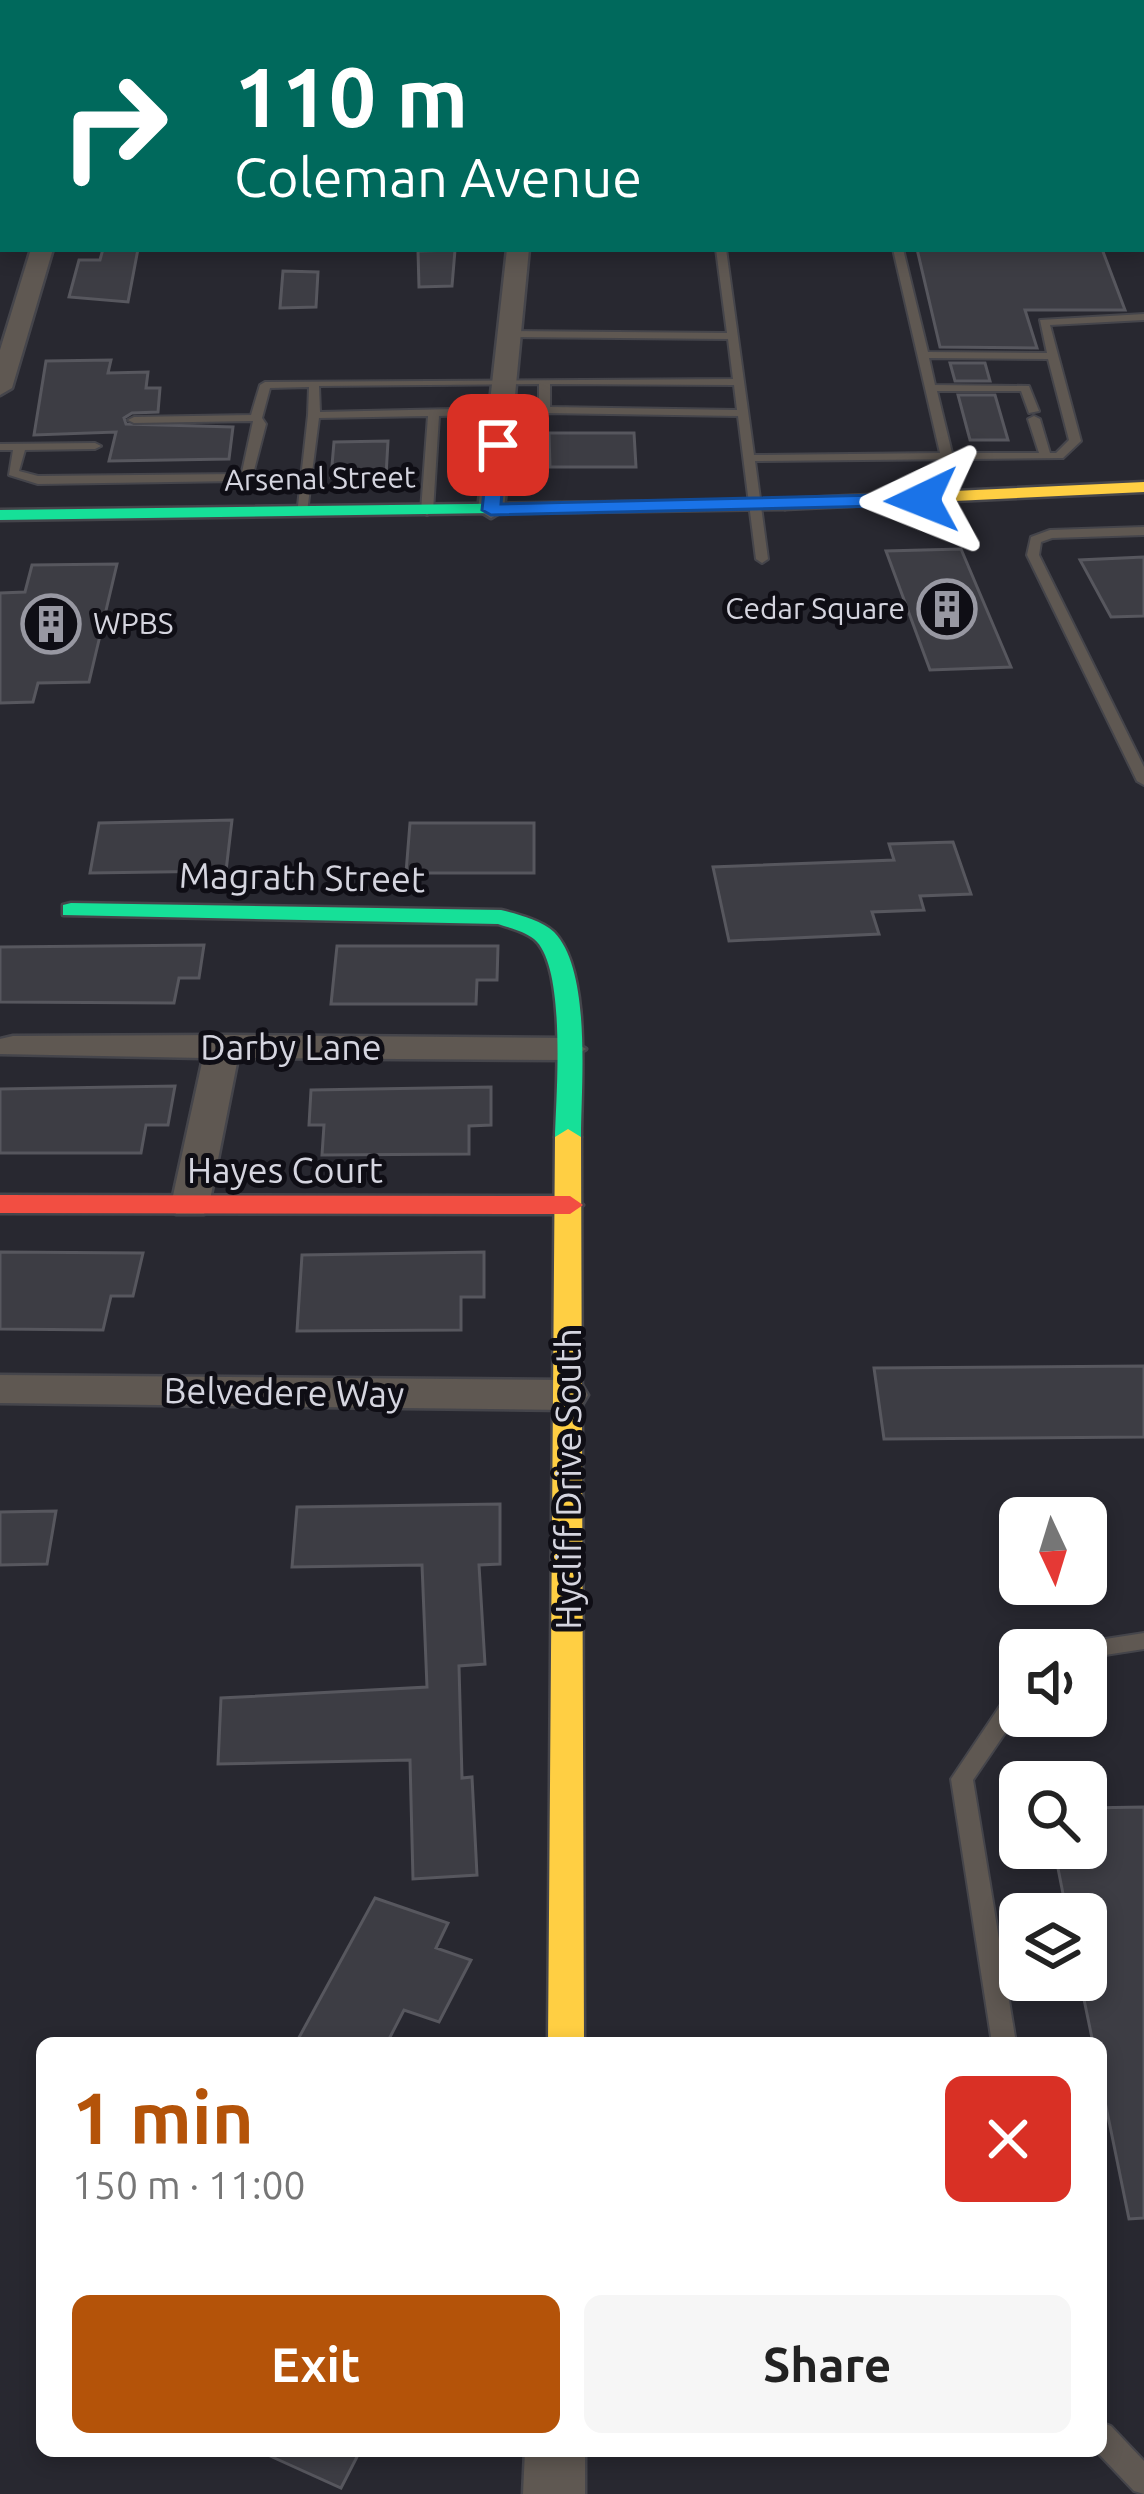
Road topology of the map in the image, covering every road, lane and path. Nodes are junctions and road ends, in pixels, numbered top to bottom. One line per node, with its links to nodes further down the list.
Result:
1 (41, 252): 16 (street)
2 (518, 252): 6 (street)
3 (721, 252): 7 (lane)
4 (899, 252): 8 (lane)
5 (1144, 317): 10 (lane)
6 (509, 334): 7 (lane); 15 (street)
7 (733, 336): 12 (lane)
8 (922, 355): 9 (lane); 17 (lane)
9 (1017, 356): 10 (lane); 18 (lane)
10 (1053, 356): 19 (lane)
11 (545, 381): 12 (lane); 15 (lane); 20 (lane)
12 (737, 382): 22 (lane)
13 (314, 383): 14 (lane); 25 (lane); 26 (lane)
14 (463, 383): 15 (lane); 24 (lane)
15 (504, 383): 21 (street)
16 (0, 388)
17 (930, 388): 18 (lane); 31 (lane)
18 (1025, 388): 19 (lane); 32 (lane)
19 (1061, 389): 32 (lane)
20 (544, 410): 21 (lane); 22 (lane)
21 (501, 413): 24 (lane); 37 (street)
22 (743, 413): 33 (lane)
23 (434, 414): 24 (lane); 25 (lane); 38 (lane)
24 (460, 414)
25 (314, 415): 39 (lane)
26 (256, 418): 27 (lane); 34 (lane)
27 (134, 420)
28 (95, 446): 30 (lane)
29 (0, 447): 30 (lane)
30 (20, 447): 34 (lane)
31 (946, 457): 32 (lane); 33 (lane)
32 (1052, 457)
33 (749, 458): 36 (lane)
34 (222, 478): 40 (lane)
35 (1144, 487): 36 (main road, Arsenal Street)
36 (755, 505): 37 (main road, Arsenal Street); 43 (lane)
37 (491, 510): 38 (main road, Arsenal Street)
38 (427, 511): 39 (main road, Arsenal Street)
39 (301, 512): 40 (main road, Arsenal Street)
40 (215, 513): 41 (main road, Arsenal Street)
41 (0, 515)
42 (1144, 531): 44 (lane)
43 (762, 560)
44 (1144, 781)
45 (71, 910): 46 (main road, Magrath Street)
46 (531, 927): 49 (main road, Hycliff Drive South)
47 (224, 1046): 48 (street, Darby Lane); 49 (street, Darby Lane); 51 (street)
48 (13, 1047)
49 (568, 1049): 52 (main road, Hycliff Drive South)
50 (0, 1204): 51 (main road, Hayes Court)
51 (190, 1205): 52 (main road, Hayes Court)
52 (570, 1205): 54 (main road, Hycliff Drive South)
53 (0, 1389): 54 (street, Belvedere Way)
54 (567, 1395): 58 (main road, Hycliff Drive South)
55 (1144, 1641): 56 (lane)
56 (1107, 1647)
57 (999, 1725): 59 (lane)
58 (566, 2037)
59 (1003, 2037)
60 (1107, 2442): 62 (lane)
61 (555, 2457): 63 (street)
62 (1144, 2481)
63 (554, 2494)

